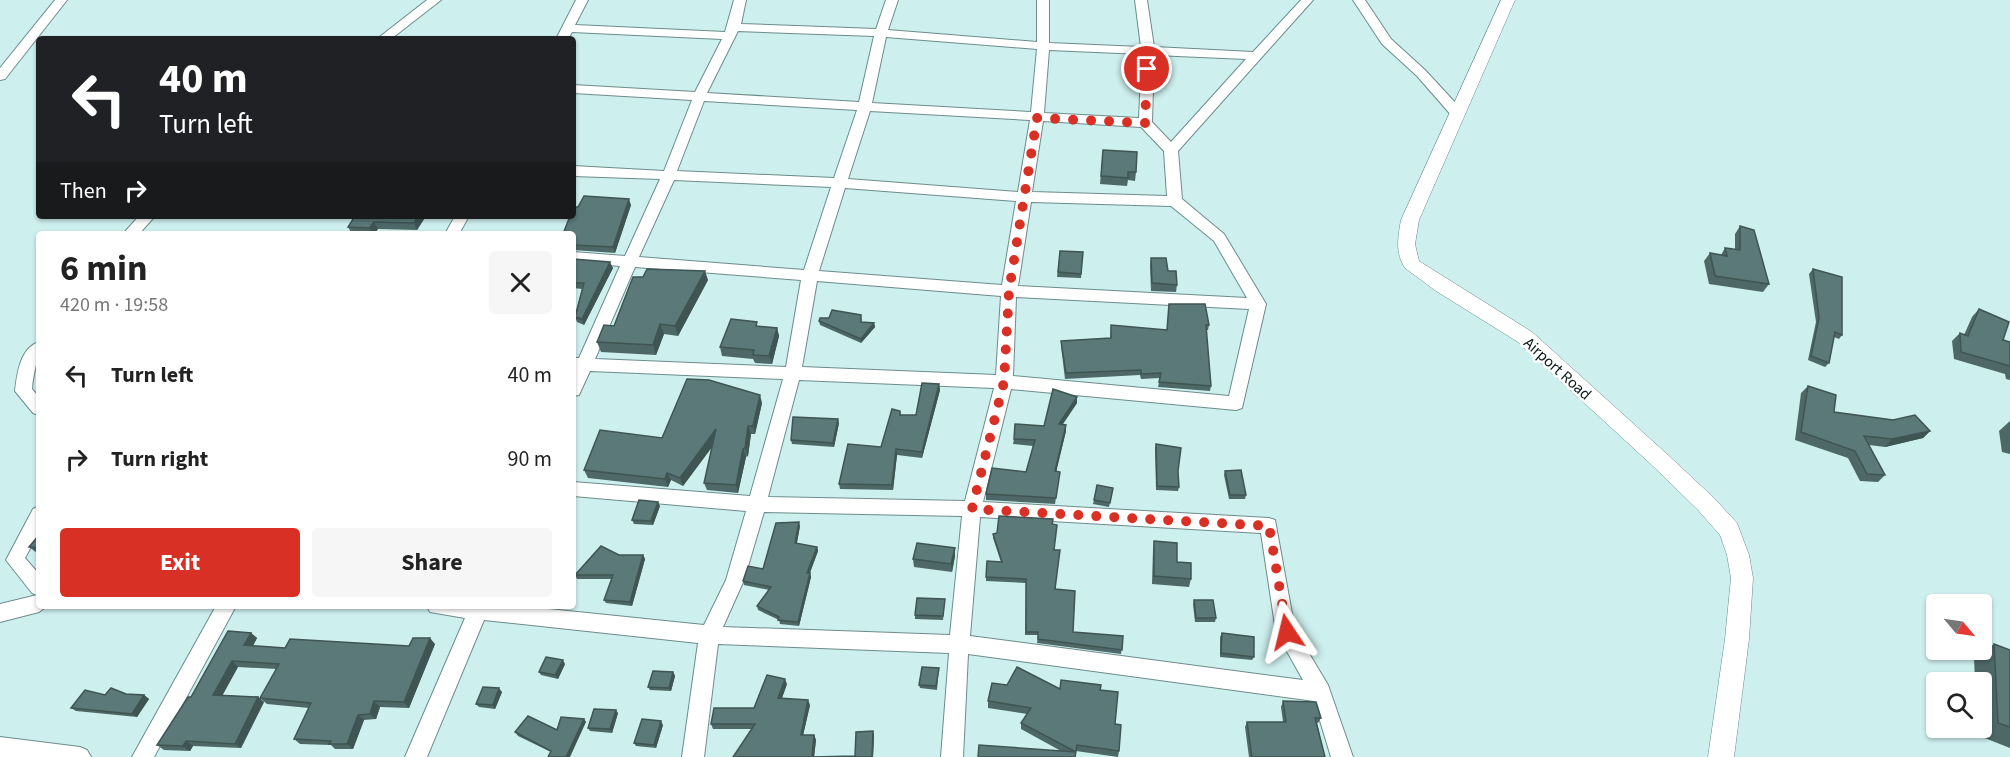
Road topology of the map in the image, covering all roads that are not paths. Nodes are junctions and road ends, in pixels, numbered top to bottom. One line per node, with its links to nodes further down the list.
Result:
1 (61, 0): 18 (street)
2 (435, 0): 14 (street)
3 (582, 0): 13 (street)
4 (740, 0): 11 (street)
5 (892, 0): 12 (street)
6 (1043, 0): 15 (street)
7 (1141, 0): 16 (street)
8 (1307, 0): 17 (street)
9 (1359, 0): 22 (street)
10 (1508, 0): 22 (street, Airport Road)
11 (731, 32): 12 (street); 13 (street); 20 (street)
12 (881, 33): 15 (street); 21 (street)
13 (566, 34)
14 (387, 36)
15 (1043, 46): 16 (street); 23 (street)
16 (1148, 51): 17 (street); 24 (street)
17 (1258, 56): 25 (street)
18 (0, 76)
19 (576, 89): 20 (street)
20 (700, 95): 21 (street); 27 (street)
21 (865, 105): 23 (street); 28 (street)
22 (1457, 114): 63 (street, Airport Road)
23 (1037, 118): 24 (street); 29 (street)
24 (1145, 123): 25 (street)
25 (1171, 150): 30 (street)
26 (576, 171): 27 (street)
27 (668, 176): 28 (street); 34 (street)
28 (838, 183): 29 (street); 35 (street)
29 (1024, 197): 30 (street); 36 (street)
30 (1175, 201): 37 (street)
31 (145, 219): 32 (street)
32 (133, 231)
33 (576, 257): 34 (street)
34 (630, 261): 35 (street); 39 (street)
35 (810, 275): 36 (street); 40 (street)
36 (1009, 291): 37 (street); 41 (street)
37 (1258, 304): 41 (street)
38 (32, 364): 42 (street)
39 (578, 365): 40 (street)
40 (793, 372): 41 (street); 44 (street)
41 (1004, 382): 45 (street)
42 (36, 405)
43 (576, 489): 44 (street)
44 (757, 504): 45 (street); 53 (street)
45 (972, 509): 54 (street); 55 (street)
46 (36, 520): 47 (street)
47 (36, 584)
48 (36, 604): 52 (street)
49 (224, 609): 58 (street)
50 (479, 609): 59 (street)
51 (488, 609): 53 (street)
52 (0, 614)
53 (709, 635): 54 (street); 60 (street)
54 (959, 644): 55 (street); 61 (street)
55 (1321, 692): 62 (street)
56 (0, 747): 57 (street)
57 (80, 757)
58 (143, 757)
59 (416, 757)
60 (693, 757)
61 (952, 757)
62 (1342, 757)
63 (1721, 757)

